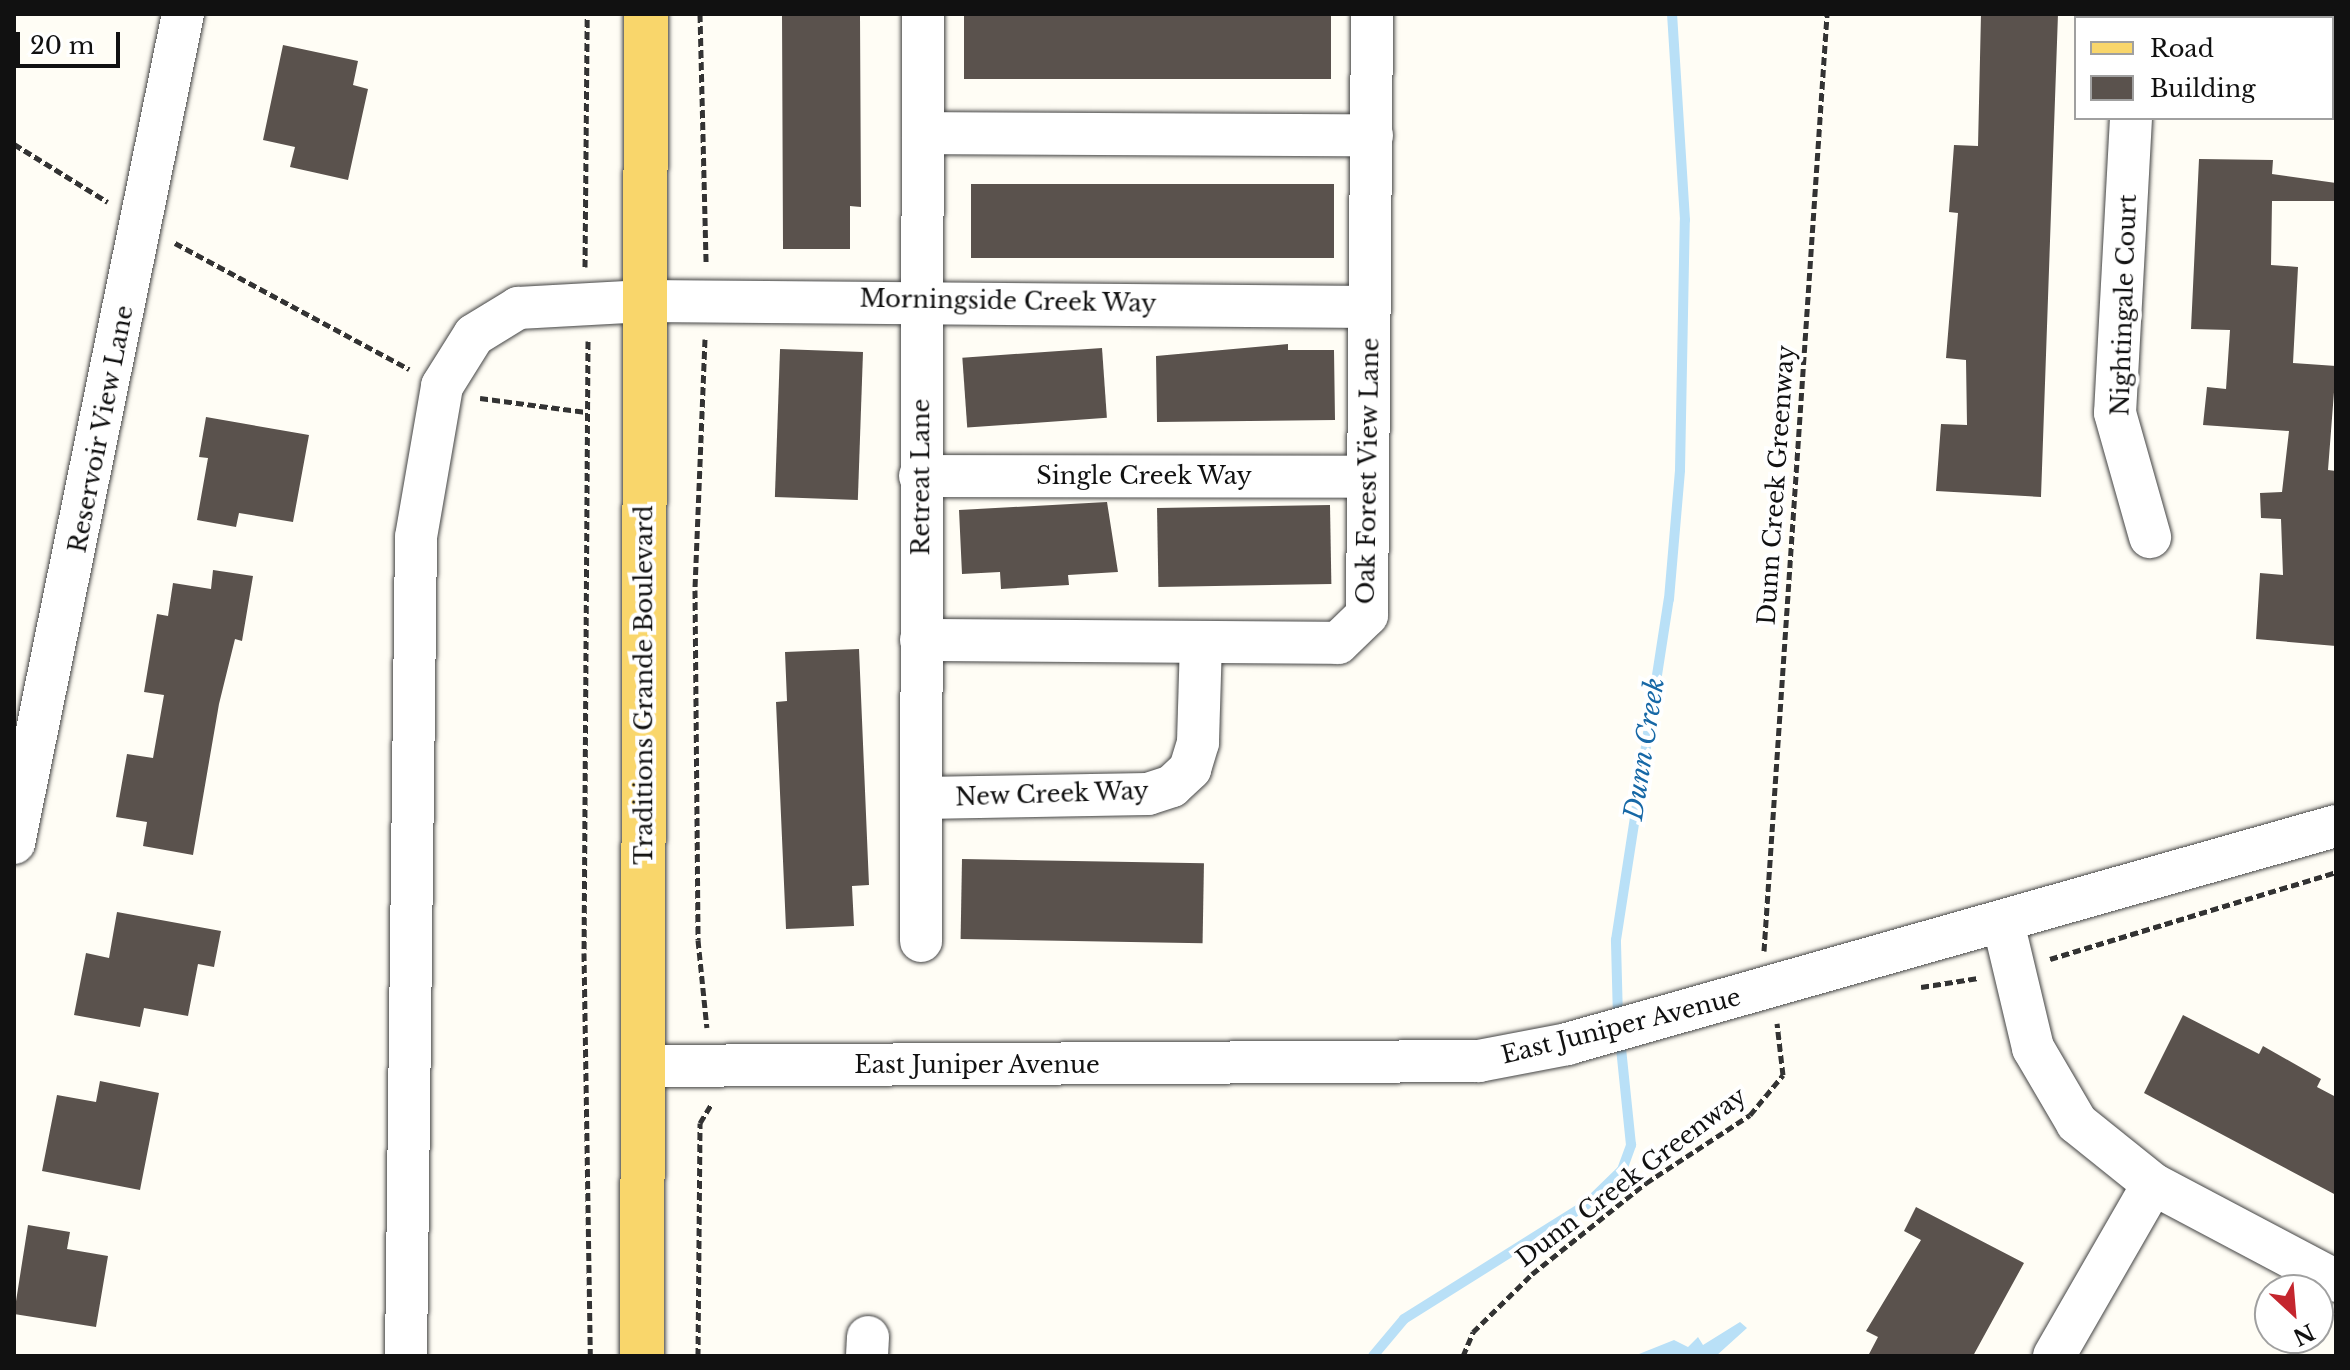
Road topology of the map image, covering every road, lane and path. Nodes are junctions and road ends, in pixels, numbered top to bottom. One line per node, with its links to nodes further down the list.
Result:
1 (183, 14): 31 (street, Reservoir View Lane)
2 (587, 14): 15 (path)
3 (646, 14): 17 (main road, Traditions Grande Boulevard)
4 (700, 14): 14 (path)
5 (923, 14): 9 (street, Retreat Lane)
6 (1372, 14): 10 (street, Oak Forest View Lane)
7 (1827, 14): 35 (path, Dunn Creek Greenway)
8 (2131, 120): 26 (street, Nightingale Court)
9 (923, 133): 10 (street); 16 (street, Retreat Lane)
10 (1372, 135): 18 (street, Oak Forest View Lane)
11 (14, 144): 12 (path)
12 (112, 205)
13 (161, 236): 21 (path)
14 (706, 273)
15 (586, 276)
16 (922, 298): 17 (street, Morningside Creek Way); 18 (street, Morningside Creek Way); 24 (street, Retreat Lane)
17 (645, 301): 39 (main road, Traditions Grande Boulevard); 43 (street, Morningside Creek Way)
18 (1370, 307): 25 (street, Oak Forest View Lane)
19 (705, 329): 38 (path)
20 (588, 330): 23 (path)
21 (423, 377)
22 (471, 397): 23 (path)
23 (586, 412): 44 (path)
24 (920, 476): 25 (street, Single Creek Way); 27 (street, Retreat Lane)
25 (1367, 477): 28 (street, Oak Forest View Lane)
26 (2150, 537)
27 (921, 640): 28 (street, Oak Forest View Lane); 29 (street, Retreat Lane)
28 (1201, 642): 29 (street, New Creek Way)
29 (923, 798): 34 (street, Retreat Lane)
30 (2336, 826): 33 (street, East Juniper Avenue)
31 (14, 843)
32 (2336, 872): 36 (path)
33 (2003, 922): 39 (street, East Juniper Avenue); 41 (street)
34 (921, 941)
35 (1764, 958)
36 (2050, 959)
37 (1775, 1013): 47 (path, Dunn Creek Greenway)
38 (707, 1017)
39 (642, 1066): 45 (main road, Traditions Grande Boulevard)
40 (720, 1102): 46 (path)
41 (2153, 1184): 42 (street); 48 (street)
42 (2336, 1281)
43 (406, 1356)
44 (590, 1356)
45 (642, 1356)
46 (698, 1356)
47 (1463, 1356)
48 (2054, 1356)

